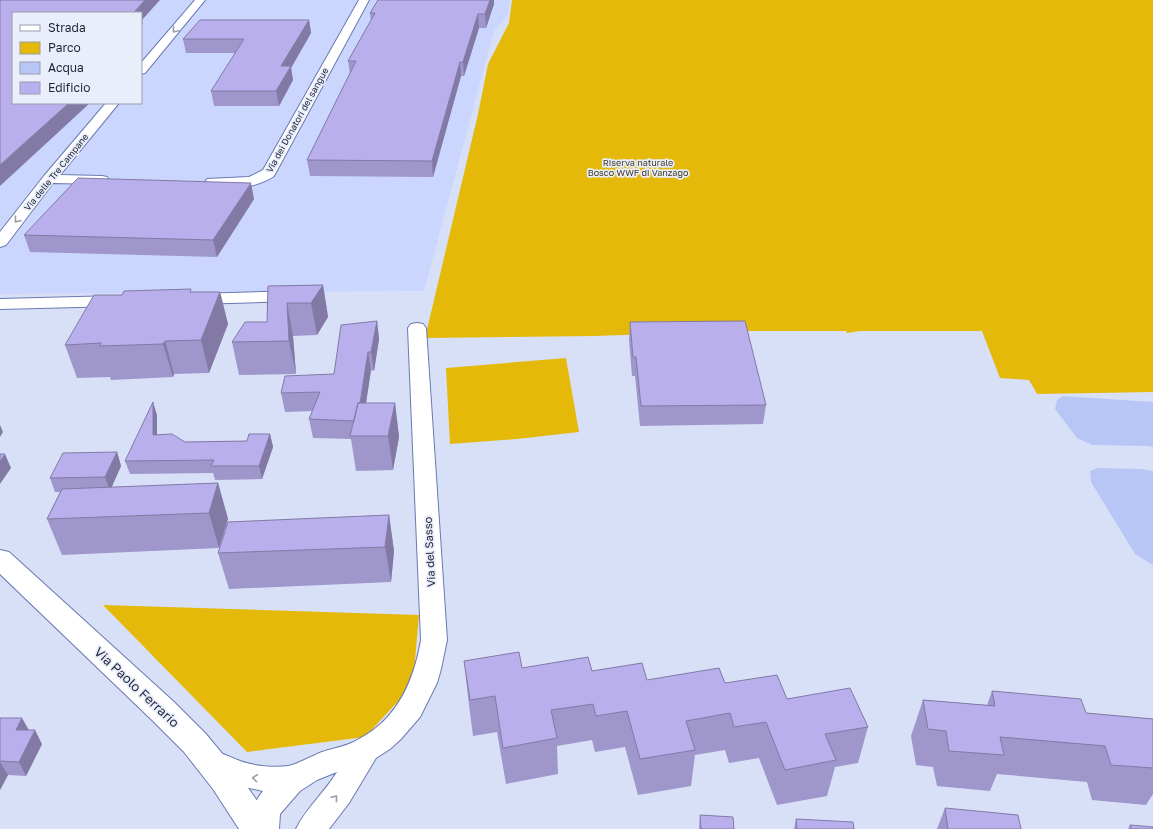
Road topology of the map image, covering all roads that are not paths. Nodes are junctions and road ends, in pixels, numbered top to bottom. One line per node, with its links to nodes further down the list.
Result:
1 (200, 0): 3 (street, one-way to 3)
2 (364, 0): 7 (street, Via dei Donatori del sangue)
3 (142, 69)
4 (112, 104): 5 (street, Via delle Tre Campane)
5 (49, 179): 6 (street); 8 (street, Via delle Tre Campane, one-way to 8)
6 (117, 181)
7 (196, 182)
8 (0, 242)
9 (309, 296): 10 (street)
10 (182, 299)
11 (135, 300): 12 (street)
12 (0, 304)
13 (417, 328): 15 (street, Via del Sasso)
14 (0, 559): 16 (street, Via Paolo Ferrario)
15 (366, 750): 17 (street, Via del Sasso); 19 (street, Via del Sasso, one-way to 15)
16 (209, 760): 17 (street, one-way to 16); 18 (street, Via Paolo Ferrario)
17 (294, 780): 18 (street, Via del Sasso)
18 (253, 827)
19 (311, 829)

